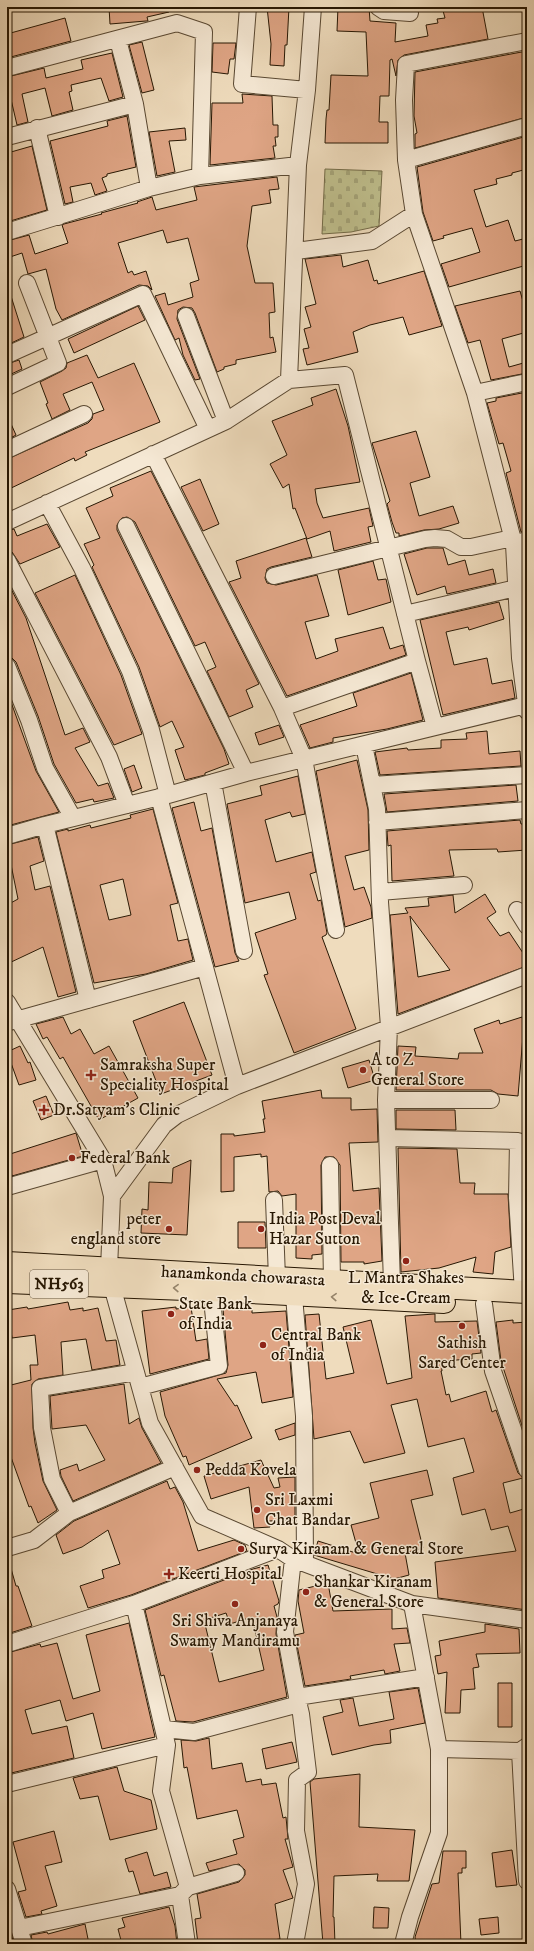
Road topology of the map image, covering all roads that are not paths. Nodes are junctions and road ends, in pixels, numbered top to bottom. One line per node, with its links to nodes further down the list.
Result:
1 (248, 7): 8 (street)
2 (313, 7): 8 (street)
3 (378, 7): 4 (street)
4 (410, 13)
5 (118, 40): 7 (street); 9 (street); 15 (street)
6 (527, 41): 13 (street)
7 (7, 68)
8 (308, 90): 14 (street)
9 (135, 104): 11 (street); 16 (street)
10 (527, 126): 13 (street)
11 (37, 128): 12 (street); 18 (street)
12 (7, 137)
13 (406, 160): 17 (street)
14 (298, 165): 15 (street); 20 (street)
15 (200, 176): 16 (street)
16 (148, 188): 18 (street)
17 (414, 214): 20 (street); 28 (street)
18 (58, 217): 19 (street)
19 (7, 232)
20 (296, 251): 25 (street)
21 (27, 283): 23 (street)
22 (186, 316): 30 (street)
23 (48, 337): 24 (street); 27 (street); 31 (street)
24 (7, 355)
25 (288, 380): 30 (street); 38 (street)
26 (527, 382): 28 (street)
27 (7, 387)
28 (475, 393): 37 (street)
29 (84, 414): 32 (street)
30 (226, 421): 31 (street)
31 (208, 429): 33 (street)
32 (7, 450)
33 (153, 454): 34 (street); 46 (street)
34 (47, 503): 35 (street); 55 (street)
35 (7, 522)
36 (126, 526): 51 (street)
37 (517, 540): 38 (street); 41 (street)
38 (388, 548): 40 (street); 42 (street)
39 (7, 560): 56 (street)
40 (274, 576)
41 (516, 588): 42 (street); 43 (street)
42 (405, 614): 44 (street)
43 (523, 658): 47 (street)
44 (417, 661): 46 (street); 48 (street)
45 (7, 666): 58 (street)
46 (282, 708): 50 (street)
47 (527, 708): 48 (street)
48 (435, 727): 49 (street)
49 (364, 744): 50 (street); 54 (street)
50 (304, 758): 51 (street); 66 (street)
51 (246, 773): 53 (street)
52 (527, 775): 54 (street)
53 (213, 782): 55 (street); 67 (street)
54 (372, 785): 59 (street)
55 (164, 796): 56 (street); 68 (street)
56 (127, 805): 58 (street)
57 (527, 810): 59 (street)
58 (73, 818): 60 (street)
59 (378, 822): 63 (street)
60 (45, 825): 61 (street); 70 (street)
61 (7, 836)
62 (464, 885): 63 (street)
63 (380, 892): 73 (street)
64 (517, 910): 65 (street)
65 (527, 926)
66 (336, 930)
67 (244, 950)
68 (205, 967): 70 (street); 74 (street)
69 (527, 975): 73 (street)
70 (88, 1000): 72 (street)
71 (7, 1002): 72 (street)
72 (13, 1021): 78 (street)
73 (389, 1027): 74 (street); 75 (street)
74 (237, 1086): 81 (street)
75 (386, 1100): 76 (street); 77 (street)
76 (491, 1100)
77 (388, 1138): 88 (street); 90 (street)
78 (103, 1160): 80 (street); 81 (street)
79 (330, 1165): 85 (street)
80 (7, 1187)
81 (112, 1196): 84 (street)
82 (274, 1200): 87 (street)
83 (7, 1263): 84 (highway, hanamkonda chowarasta / NH563)
84 (110, 1277): 86 (highway, NH563); 87 (highway, hanamkonda chowarasta / NH563); 89 (highway, NH563, one-way to 84); 92 (street)
85 (332, 1281): 87 (highway, hanamkonda chowarasta / NH563); 88 (highway, hanamkonda chowarasta / NH563)
86 (7, 1282)
87 (288, 1284): 89 (highway, NH563); 91 (highway, NH563, one-way to 87); 98 (street)
88 (392, 1284): 90 (highway, hanamkonda chowarasta / NH563)
89 (211, 1290): 92 (street)
90 (526, 1296): 91 (highway, NH563)
91 (484, 1304): 94 (street)
92 (138, 1380): 93 (street); 95 (street)
93 (175, 1467): 95 (street); 97 (street)
94 (527, 1470)
95 (69, 1513): 96 (street)
96 (7, 1548)
97 (278, 1550): 98 (street); 99 (street)
98 (299, 1560): 100 (street); 104 (street)
99 (134, 1604): 102 (street); 105 (street)
100 (412, 1604): 101 (street); 103 (street)
101 (527, 1620)
102 (7, 1644)
103 (426, 1677): 104 (street); 107 (street)
104 (298, 1700): 105 (street); 117 (street)
105 (164, 1729): 106 (street)
106 (167, 1745): 109 (street); 113 (street)
107 (439, 1748): 108 (street); 118 (street)
108 (524, 1748): 111 (street)
109 (7, 1784)
110 (236, 1873): 113 (street)
111 (527, 1881)
112 (7, 1889): 114 (street)
113 (184, 1891): 114 (street); 116 (street)
114 (19, 1928): 115 (street)
115 (24, 1944)
116 (187, 1944)
117 (295, 1944)
118 (403, 1944)

